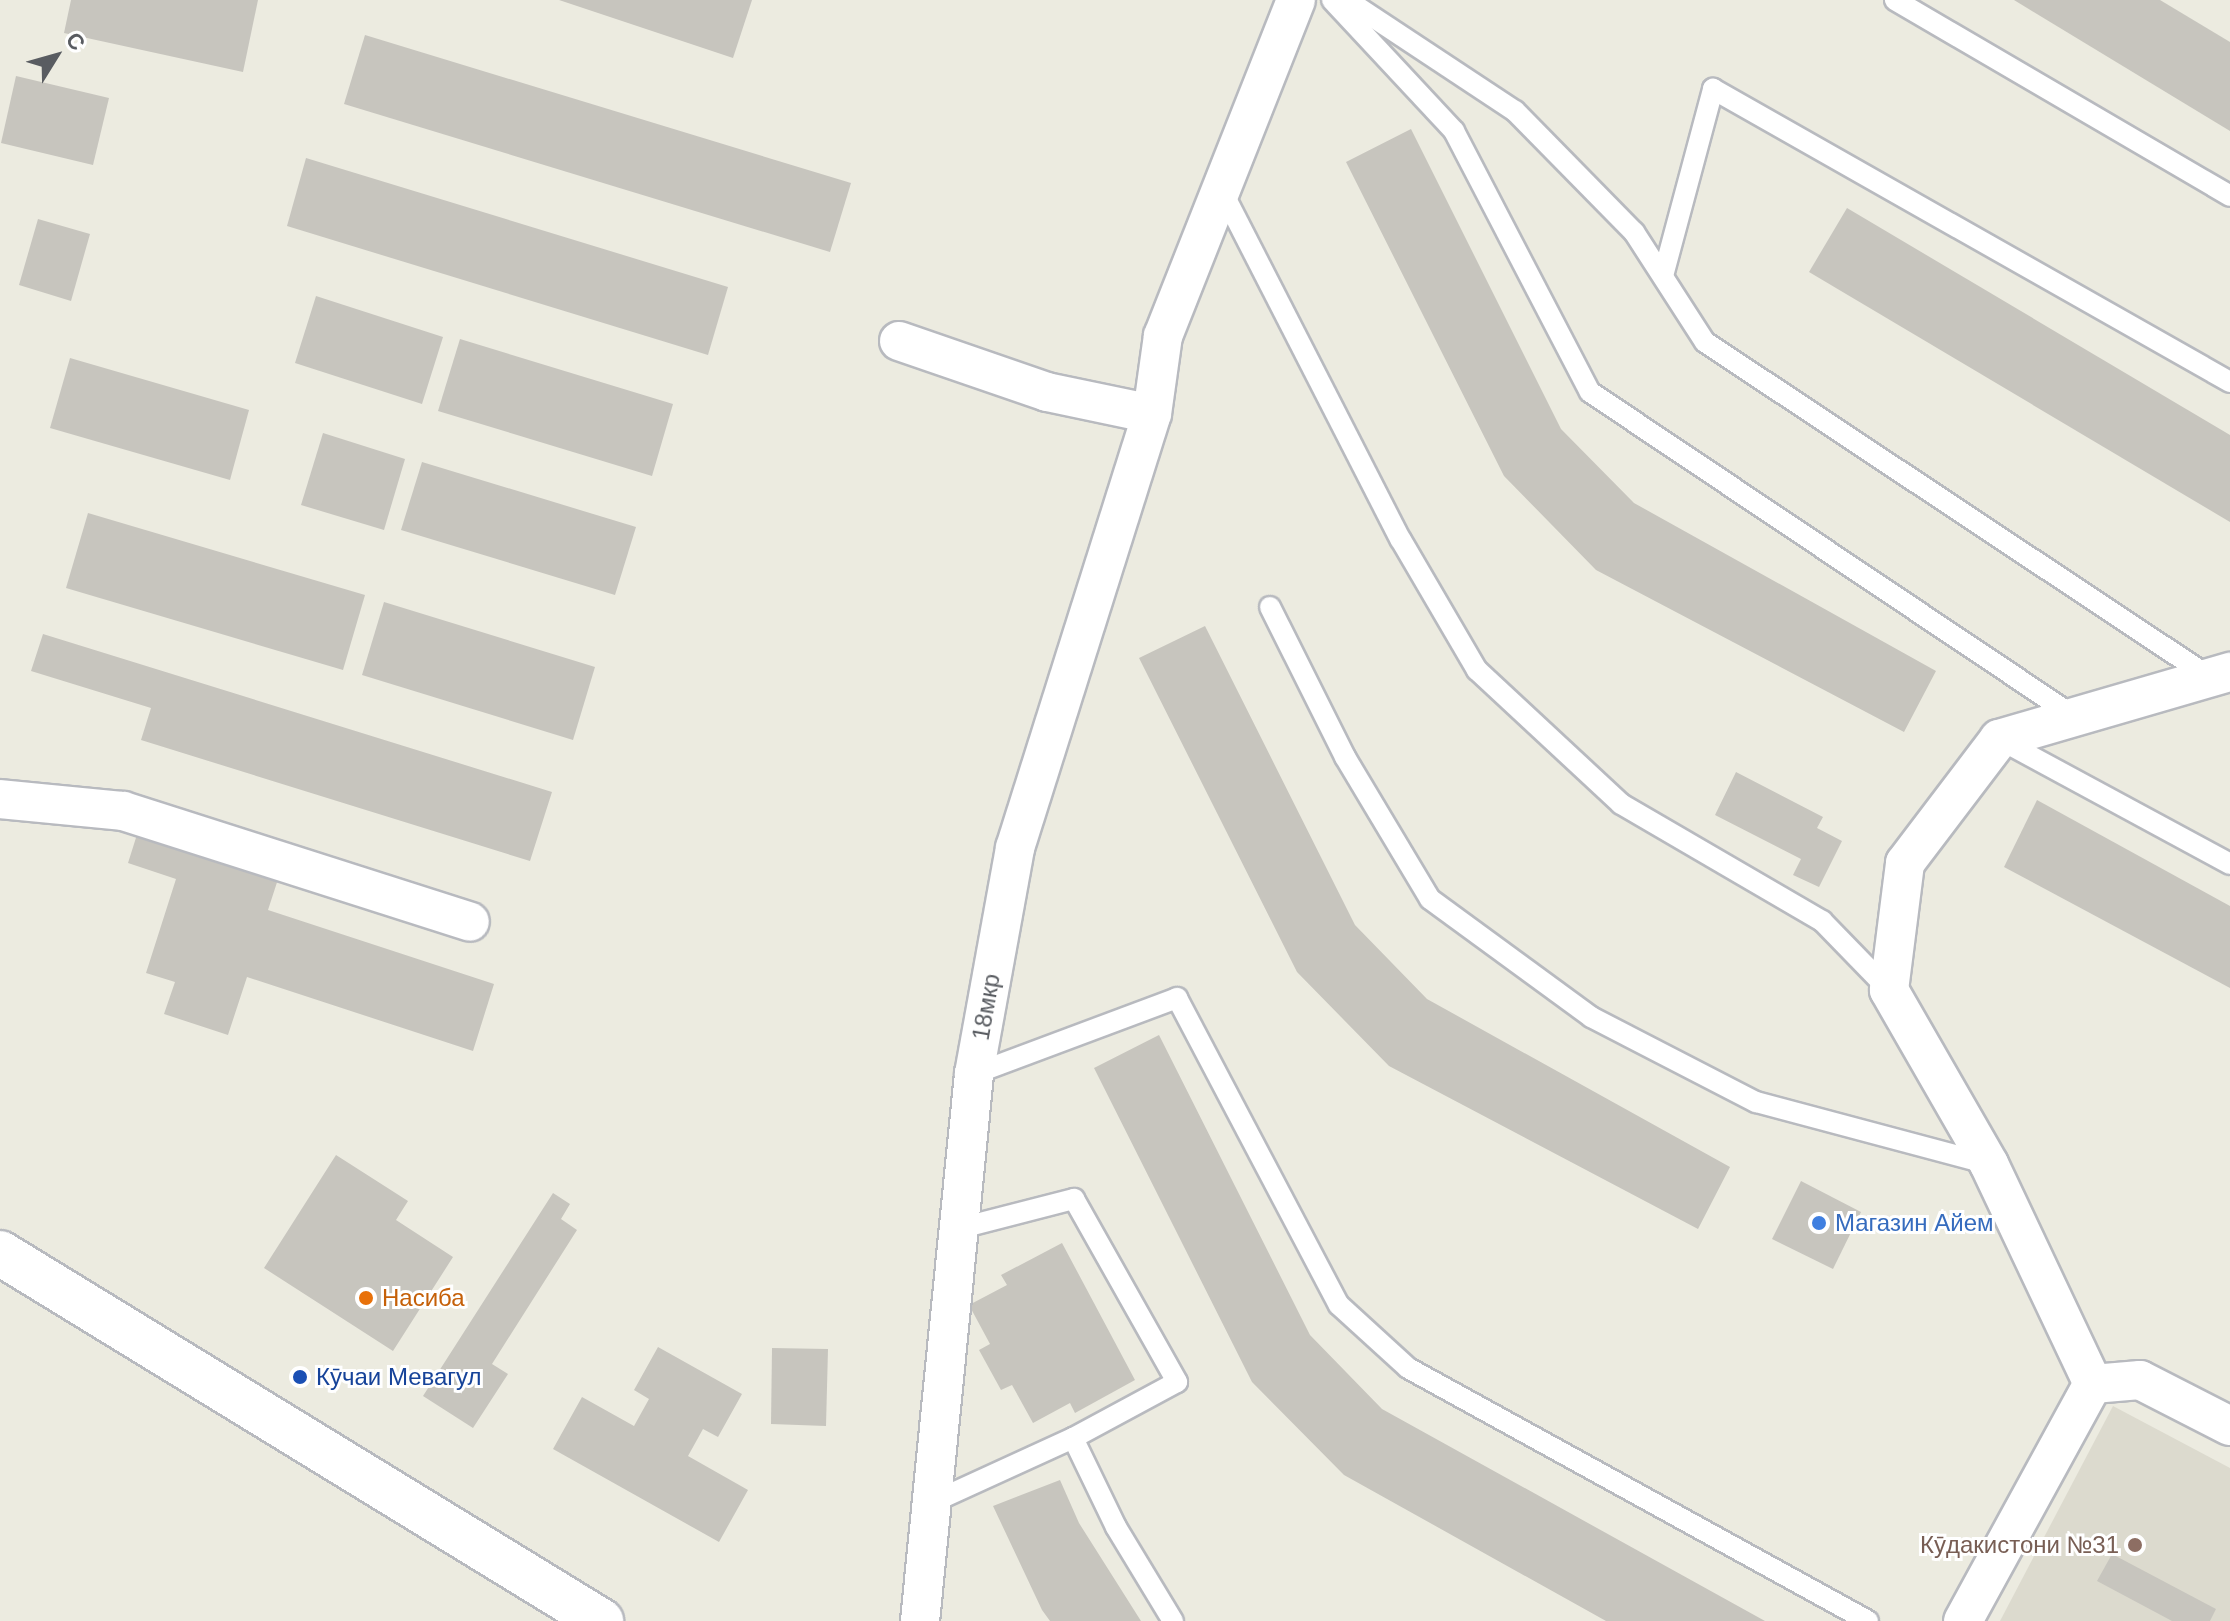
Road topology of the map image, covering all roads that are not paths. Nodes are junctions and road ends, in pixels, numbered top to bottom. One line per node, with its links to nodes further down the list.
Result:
1 (1296, 0): 5 (street, 18мкр)
2 (1332, 0): 13 (lane)
3 (1347, 0): 7 (lane)
4 (1895, 0): 6 (lane)
5 (1221, 189): 10 (street, 18мкр); 18 (lane)
6 (2230, 196)
7 (1663, 276): 9 (lane); 12 (lane)
8 (899, 341): 10 (street)
9 (2230, 382)
10 (1152, 414): 19 (street, 18мкр)
11 (1270, 607): 20 (lane)
12 (2221, 675): 13 (street)
13 (2075, 717): 14 (street)
14 (1999, 739): 16 (lane); 18 (street)
15 (0, 799): 17 (street)
16 (2230, 864)
17 (470, 922)
18 (1889, 990): 20 (street)
19 (974, 1074): 21 (street, 18мкр); 30 (lane)
20 (1989, 1164): 23 (street)
21 (957, 1229): 25 (lane); 26 (street, 18мкр)
22 (0, 1253): 27 (main road)
23 (2093, 1384): 24 (street); 31 (street)
24 (2230, 1426)
25 (1073, 1438): 26 (lane); 29 (lane)
26 (931, 1503): 28 (street, 18мкр)
27 (601, 1621)
28 (920, 1621)
29 (1173, 1621)
30 (1868, 1621)
31 (1963, 1621)

